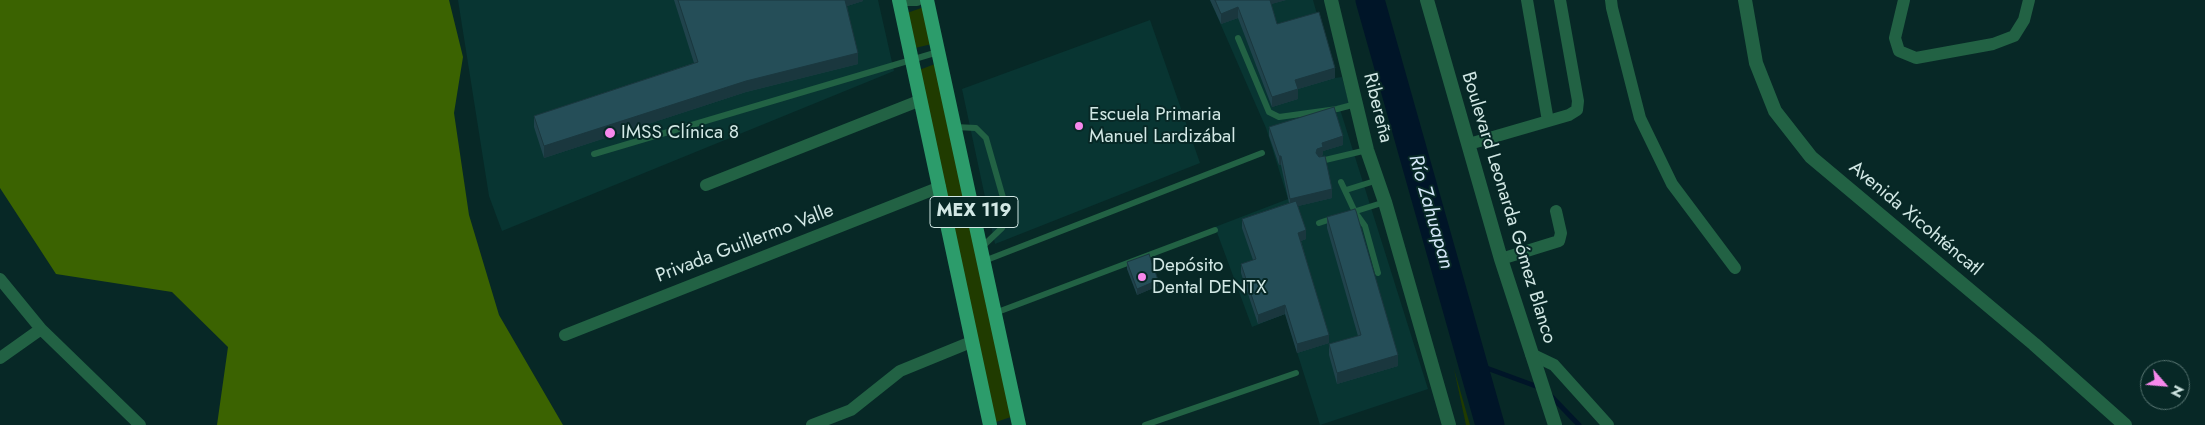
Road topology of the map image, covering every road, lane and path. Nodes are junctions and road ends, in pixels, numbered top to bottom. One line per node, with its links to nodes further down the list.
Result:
1 (899, 0): 2 (street); 14 (main road, MEX 119)
2 (917, 0)
3 (926, 0): 13 (main road, MEX 119)
4 (1331, 0): 16 (street, Ribereña)
5 (1427, 0): 19 (street, Boulevard Leonarda Gómez Blanco)
6 (1527, 0): 17 (street)
7 (1560, 0): 17 (street)
8 (1612, 0): 37 (street)
9 (1745, 0): 55 (street, Avenida Xicohténcatl)
10 (1904, 0): 11 (street)
11 (2029, 0)
12 (1238, 38): 16 (lane)
13 (938, 52): 14 (lane); 18 (main road, MEX 119)
14 (910, 59): 15 (main road, MEX 119); 22 (lane)
15 (921, 100): 26 (street); 27 (main road, MEX 119)
16 (1356, 104): 20 (street, Ribereña)
17 (1548, 121): 19 (street)
18 (955, 127): 34 (main road, MEX 119); 34 (lane)
19 (1469, 144): 35 (street, Boulevard Leonarda Gómez Blanco)
20 (1367, 150): 23 (lane); 24 (street, Ribereña)
21 (1262, 152): 36 (lane)
22 (594, 154)
23 (1321, 161)
24 (1378, 180): 28 (lane); 29 (street, Ribereña)
25 (1341, 182): 28 (lane)
26 (706, 185)
27 (940, 187): 42 (street, Privada Guillermo Valle); 43 (main road, MEX 119)
28 (1346, 190): 31 (lane)
29 (1385, 202): 31 (lane); 52 (street, Ribereña)
30 (1556, 211): 35 (street)
31 (1355, 212): 32 (lane); 38 (lane)
32 (1318, 223)
33 (1215, 230): 40 (lane)
34 (982, 247): 36 (main road, MEX 119)
35 (1500, 259): 44 (street, Boulevard Leonarda Gómez Blanco)
36 (984, 261): 40 (main road, MEX 119)
37 (1734, 268)
38 (1378, 273)
39 (0, 279): 41 (street)
40 (995, 313): 50 (main road, MEX 119)
41 (41, 329): 45 (street); 47 (street)
42 (565, 335)
43 (971, 342): 48 (street); 49 (main road, MEX 119)
44 (1531, 354): 53 (street, Boulevard Leonarda Gómez Blanco); 54 (street)
45 (0, 358)
46 (1296, 373): 51 (lane)
47 (140, 425)
48 (812, 425)
49 (990, 425)
50 (1019, 425)
51 (1145, 425)
52 (1449, 425)
53 (1556, 425)
54 (1608, 425)
55 (2126, 425)

